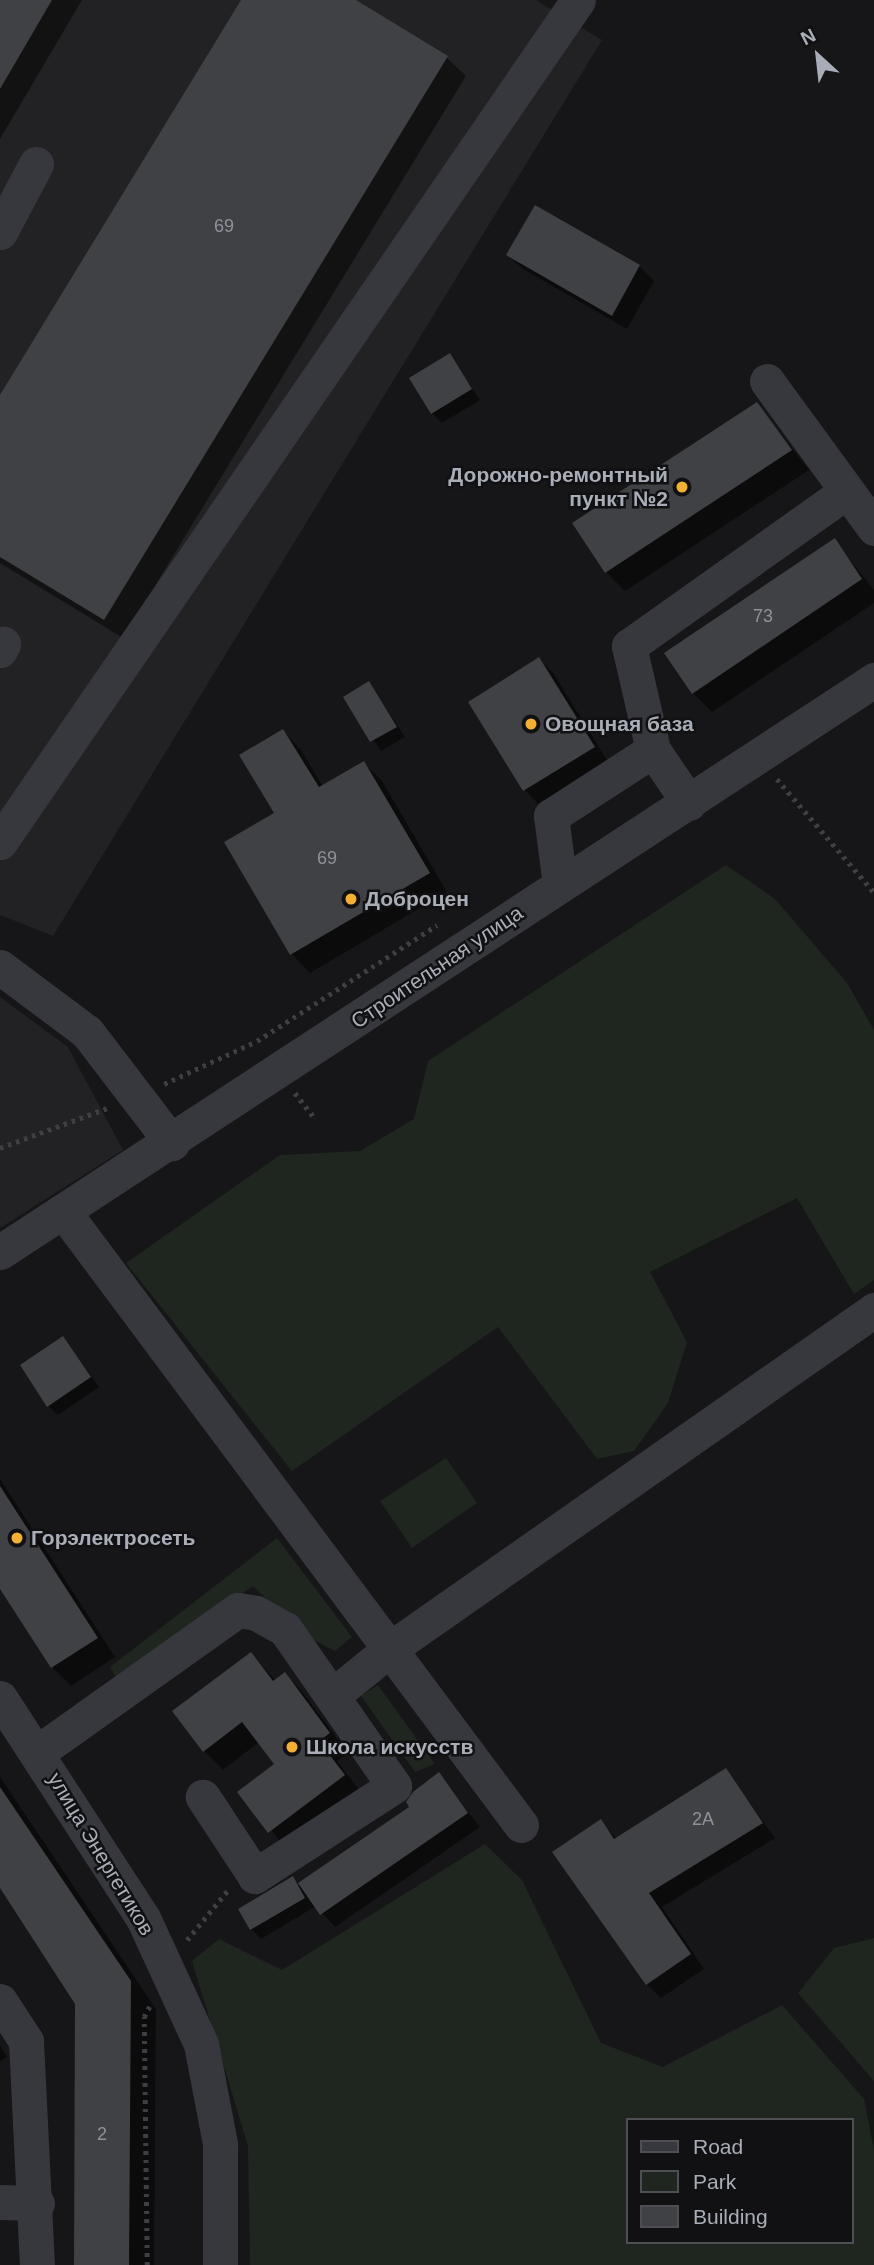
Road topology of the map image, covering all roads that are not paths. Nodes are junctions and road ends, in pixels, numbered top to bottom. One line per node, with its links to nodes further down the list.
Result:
1 (578, 0): 10 (street)
2 (36, 164): 3 (street)
3 (0, 232)
4 (767, 381): 5 (street)
5 (847, 491): 6 (street); 8 (street)
6 (874, 528)
7 (874, 680): 9 (street, Строительная улица)
8 (653, 750): 9 (street); 11 (street)
9 (690, 803): 11 (street, Строительная улица)
10 (0, 842)
11 (560, 884): 13 (street, Строительная улица)
12 (0, 967): 13 (street)
13 (172, 1143): 14 (street, Строительная улица)
14 (63, 1211): 15 (street, Строительная улица); 17 (street)
15 (0, 1252)
16 (874, 1310): 17 (street)
17 (391, 1648): 18 (street); 22 (street)
18 (332, 1696): 20 (street); 21 (street)
19 (0, 1698): 20 (street, улица Энергетиков)
20 (38, 1752): 27 (street, улица Энергетиков)
21 (202, 1797)
22 (521, 1825)
23 (0, 2001): 25 (street)
24 (0, 2202): 25 (street)
25 (37, 2203): 26 (street)
26 (37, 2265)
27 (220, 2265)

